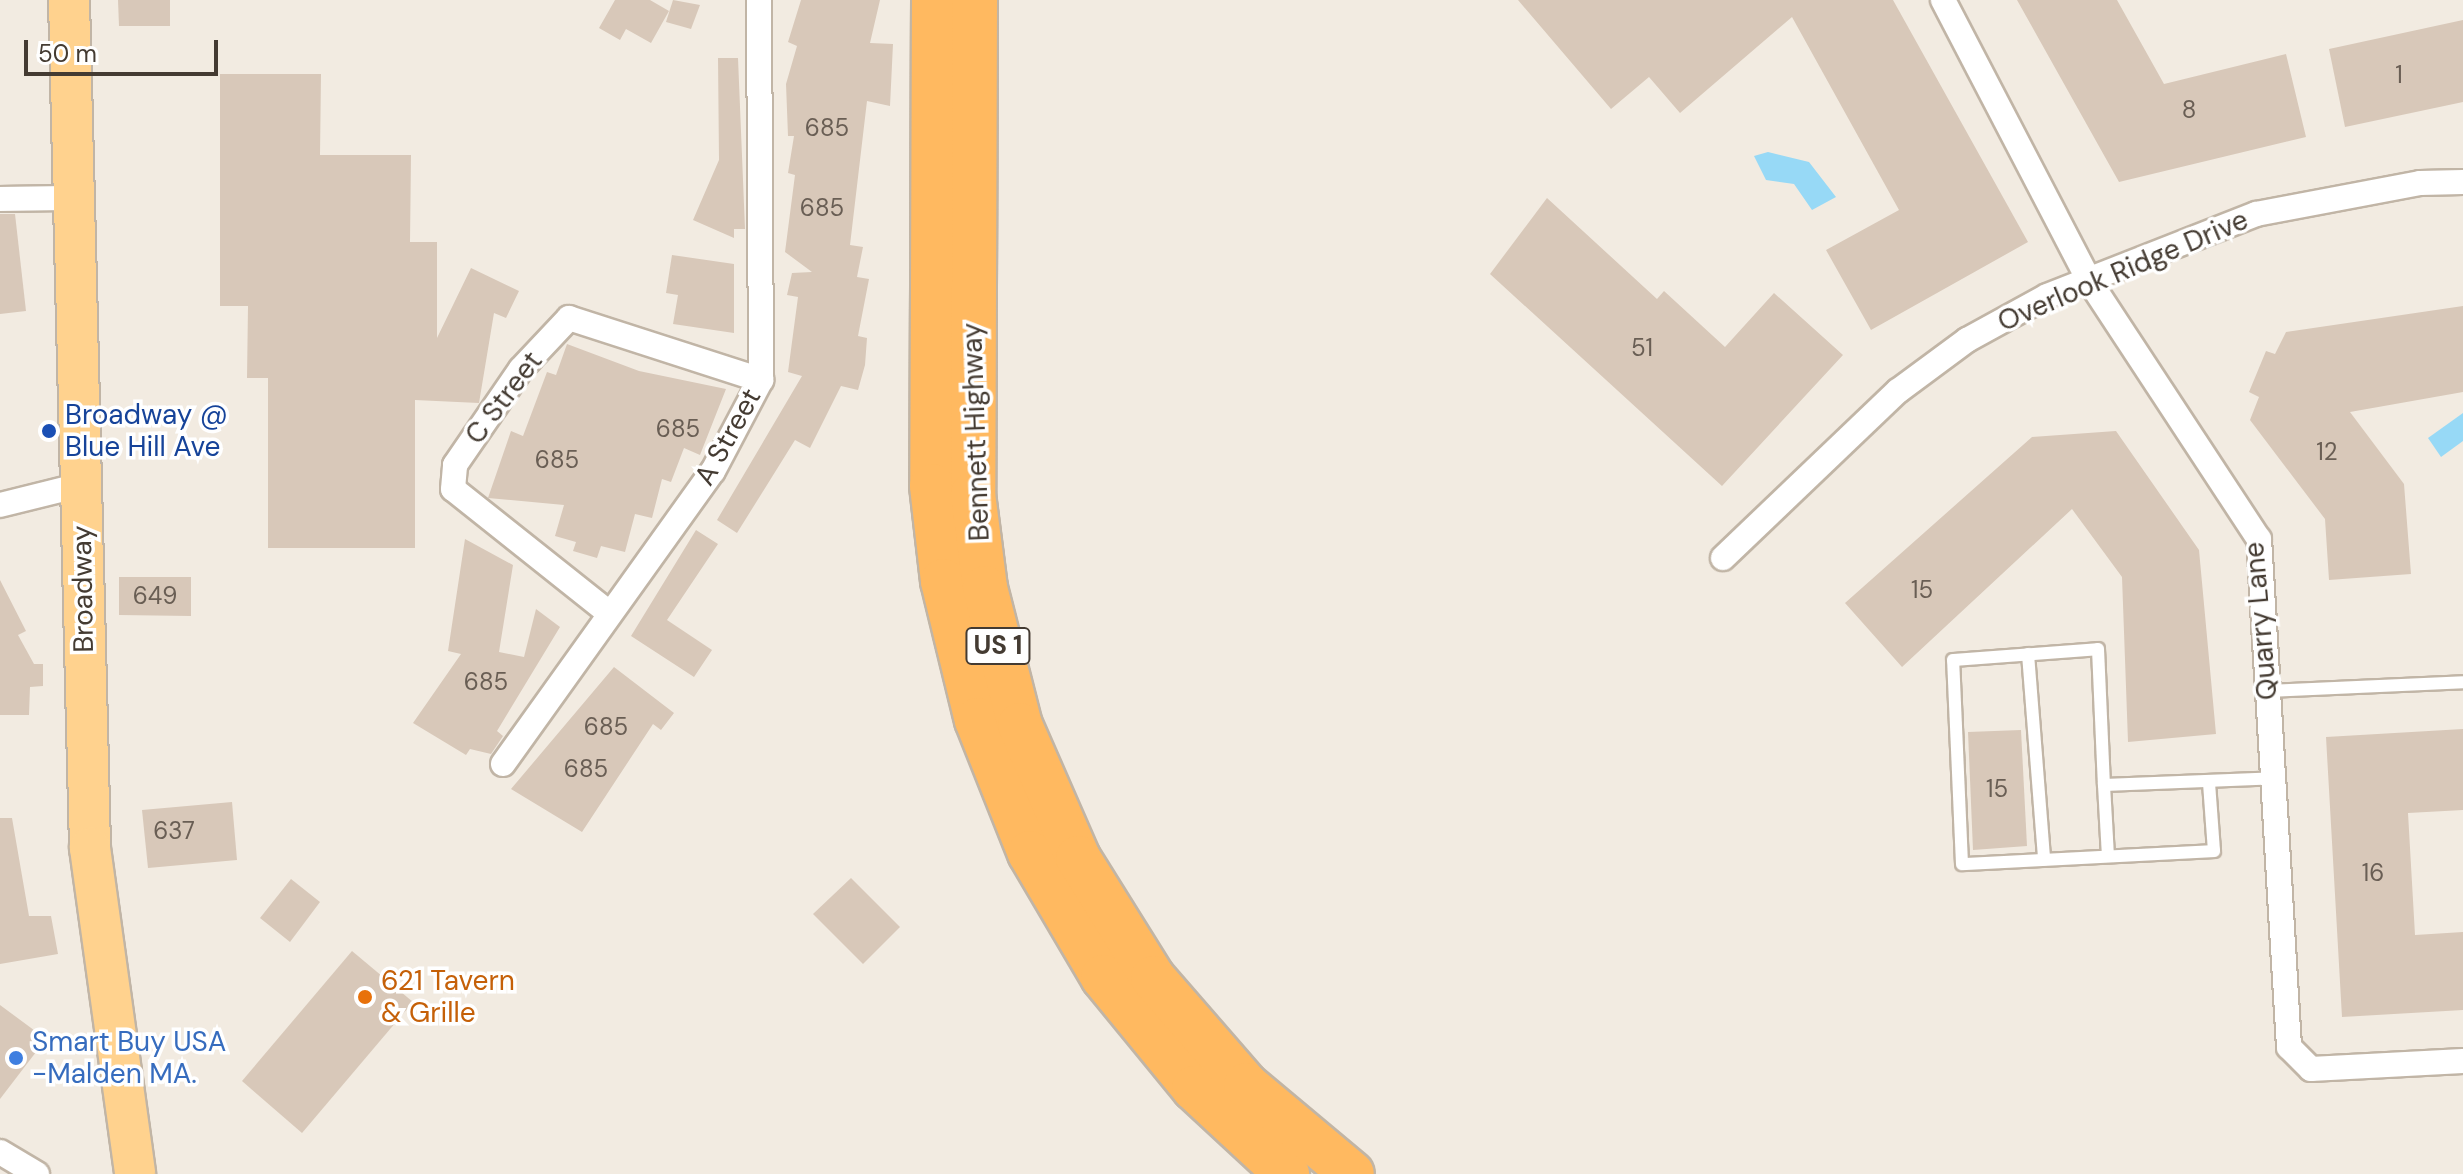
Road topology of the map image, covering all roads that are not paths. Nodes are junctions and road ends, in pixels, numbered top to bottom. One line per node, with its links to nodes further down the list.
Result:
1 (69, 0): 7 (main road, Broadway)
2 (759, 0): 10 (street, A Street)
3 (934, 0): 28 (highway, Bennett Highway / US 1)
4 (975, 0): 29 (highway, Bennett Highway / US 1)
5 (1943, 0): 9 (street, Quarry Lane)
6 (2463, 182): 9 (street, Overlook Ridge Drive)
7 (72, 198): 8 (street); 11 (main road, Broadway)
8 (0, 199)
9 (2088, 279): 13 (street, Overlook Ridge Drive); 17 (street, Quarry Lane)
10 (761, 380): 14 (street, A Street); 14 (street, C Street)
11 (81, 485): 12 (street); 27 (main road, Broadway)
12 (0, 505)
13 (1723, 558)
14 (609, 613): 18 (street, A Street)
15 (2028, 654): 21 (lane); 23 (lane); 23 (lane)
16 (2463, 682): 17 (lane)
17 (2268, 691): 19 (street, Quarry Lane)
18 (503, 764)
19 (2275, 778): 20 (lane); 24 (street, Quarry Lane)
20 (2209, 783): 21 (lane); 22 (lane)
21 (2104, 785): 22 (lane)
22 (2108, 856): 23 (lane)
23 (2044, 859)
24 (2463, 1061)
25 (0, 1152): 26 (street)
26 (37, 1174)
27 (135, 1174)
28 (1287, 1174)
29 (1352, 1174)

